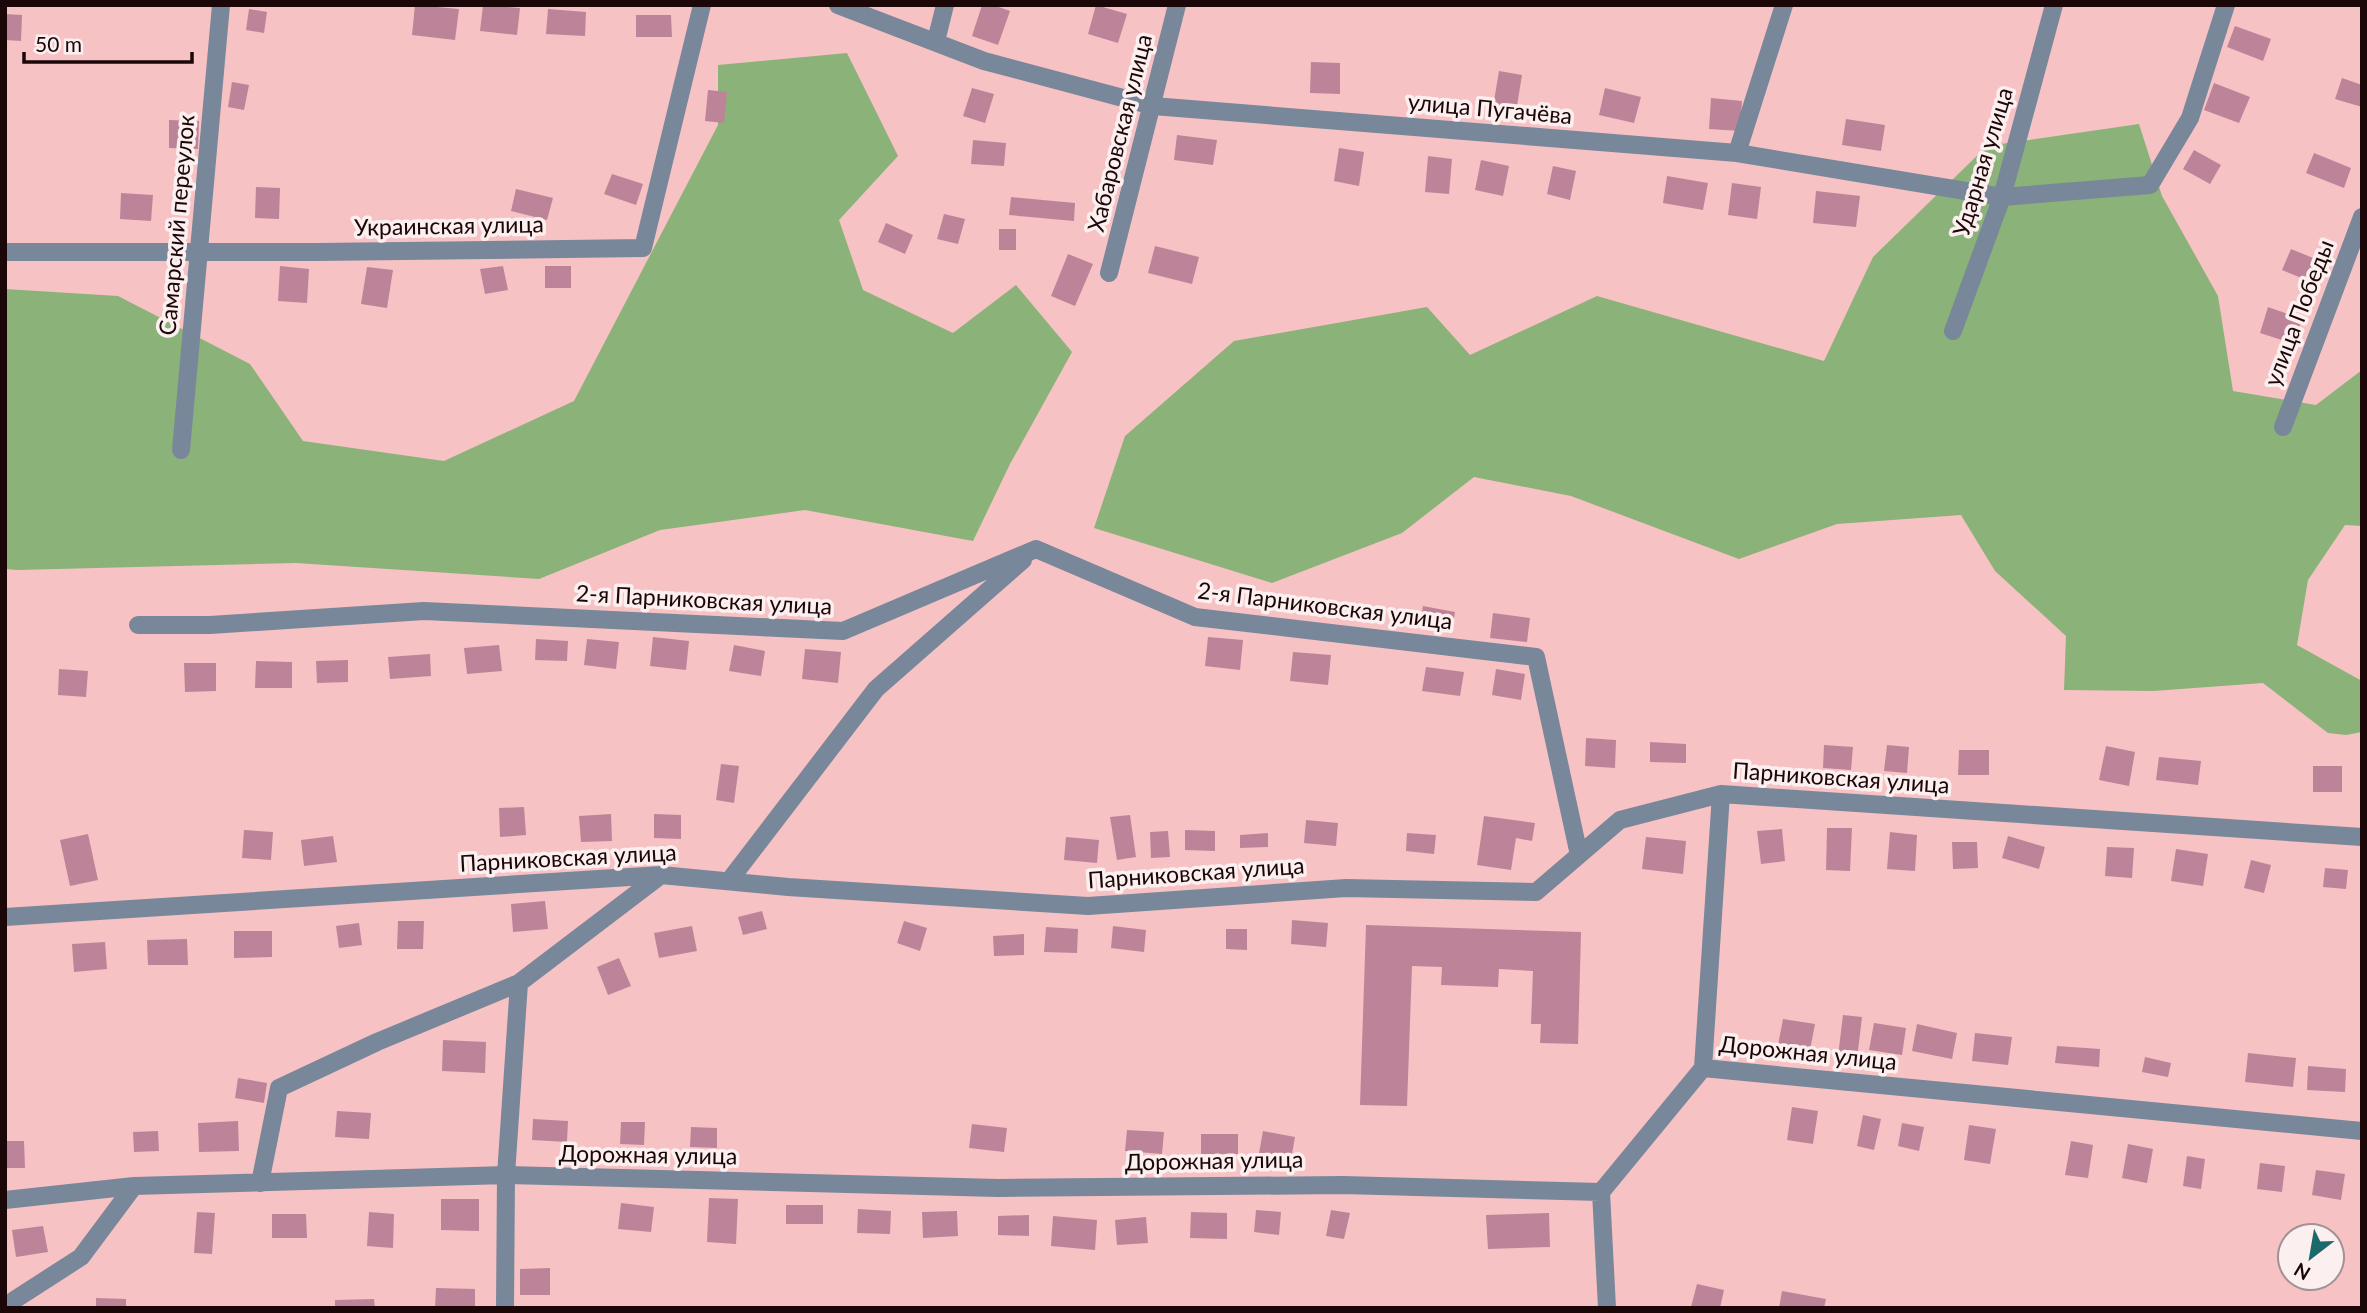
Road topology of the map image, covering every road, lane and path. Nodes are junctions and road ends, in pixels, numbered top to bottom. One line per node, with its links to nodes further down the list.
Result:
1 (221, 5): 15 (street, Самарский переулок)
2 (702, 5): 15 (street, Украинская улица)
3 (838, 5): 9 (street, улица Пугачёва)
4 (945, 5): 9 (street)
5 (1177, 5): 10 (street, Хабаровская улица)
6 (1784, 5): 11 (street)
7 (2054, 5): 12 (street, Ударная улица)
8 (2225, 5): 12 (street, улица Пугачёва)
9 (936, 41): 10 (street, улица Пугачёва)
10 (1153, 106): 11 (street, улица Пугачёва); 16 (street, Хабаровская улица)
11 (1737, 153): 12 (street, улица Пугачёва)
12 (2002, 197): 17 (street, Ударная улица)
13 (2362, 217): 18 (street, улица Победы)
14 (5, 252): 15 (street, Украинская улица)
15 (199, 252): 19 (street, Самарский переулок)
16 (1110, 274)
17 (1953, 331)
18 (2283, 426)
19 (181, 450)
20 (1036, 549): 21 (street, 2-я Парниковская улица); 24 (street, 2-я Парниковская улица); 26 (street)
21 (138, 625)
22 (1721, 794): 23 (street, Парниковская улица); 24 (street, Парниковская улица); 29 (street)
23 (2362, 837)
24 (1579, 855): 26 (street, Парниковская улица)
25 (661, 874): 26 (street, Парниковская улица); 27 (street, Парниковская улица); 28 (street)
26 (729, 881)
27 (5, 917)
28 (519, 983): 31 (street); 32 (street)
29 (1703, 1068): 30 (street, Дорожная улица); 34 (street, Дорожная улица)
30 (2362, 1131)
31 (506, 1175): 32 (street, Дорожная улица); 34 (street, Дорожная улица); 37 (street)
32 (260, 1183): 33 (street, Дорожная улица)
33 (134, 1186): 35 (street, Дорожная улица); 36 (street)
34 (1601, 1192): 38 (street)
35 (5, 1200)
36 (5, 1306)
37 (505, 1308)
38 (1607, 1308)

